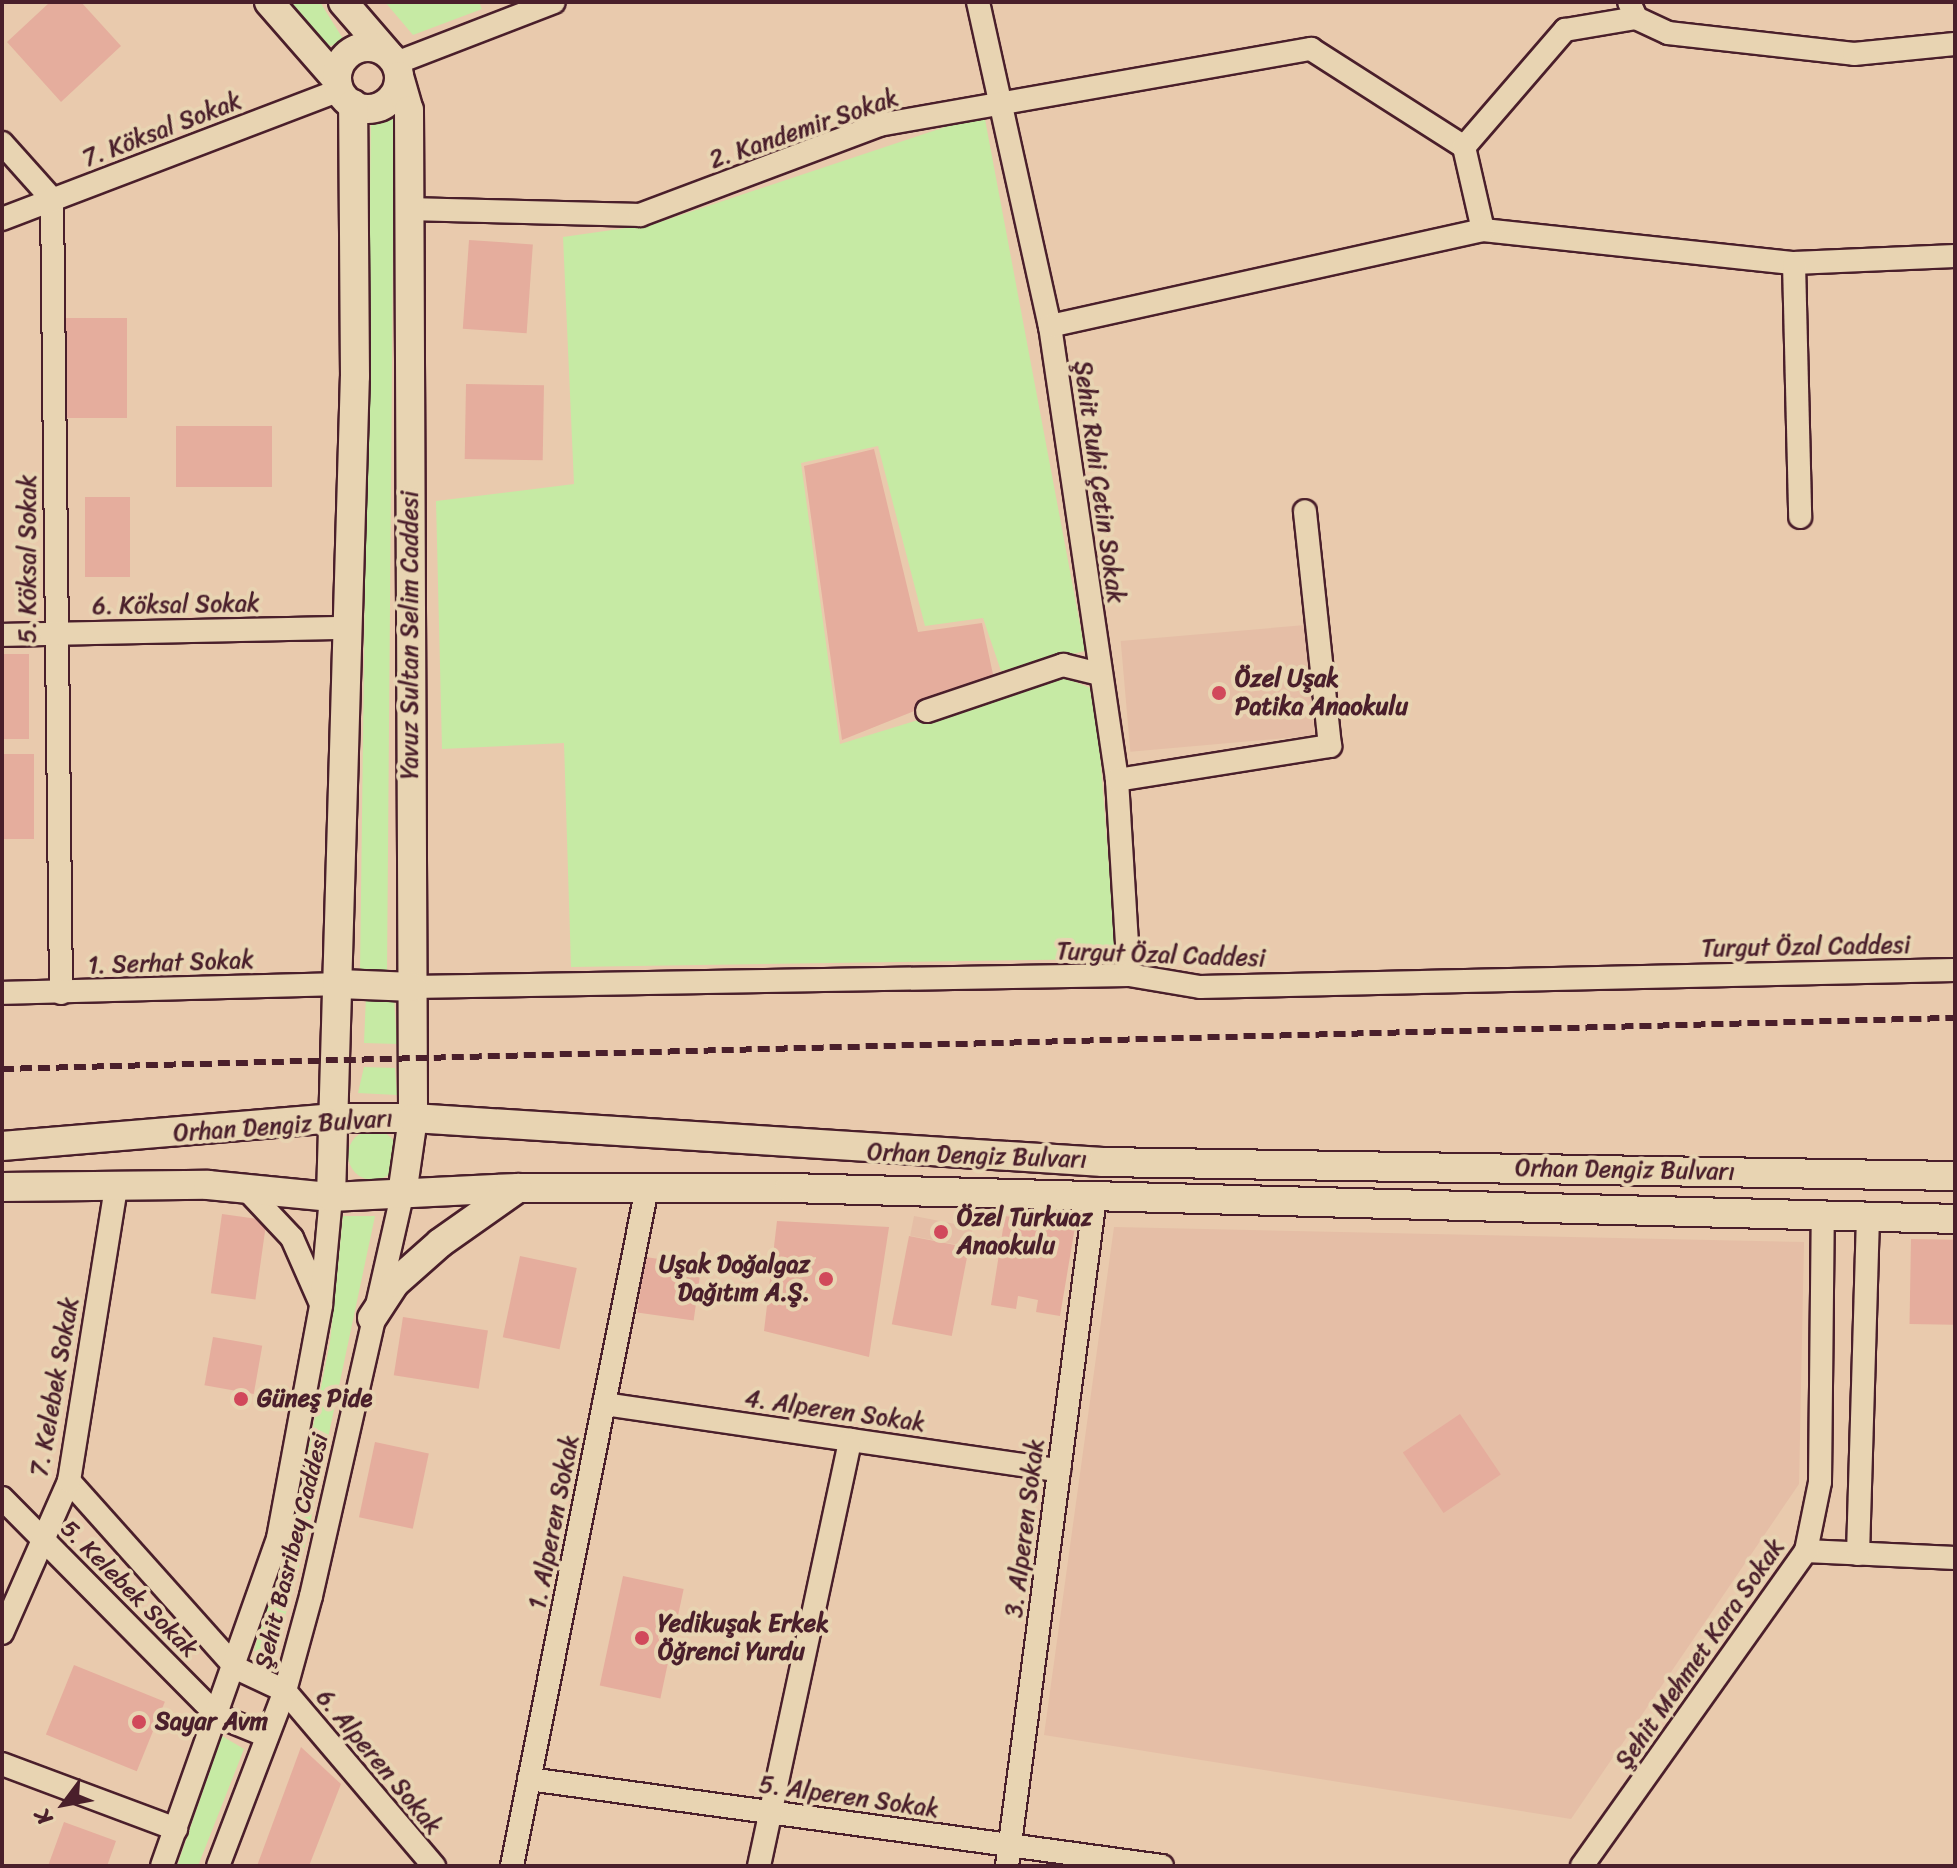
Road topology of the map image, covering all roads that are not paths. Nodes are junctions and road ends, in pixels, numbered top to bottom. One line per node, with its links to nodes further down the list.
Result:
1 (269, 2): 9 (main road)
2 (343, 2): 8 (main road, Yavuz Sultan Selim Caddesi)
3 (554, 2): 6 (street)
4 (978, 2): 10 (street, Şehit Ruhi Çetin Sokak)
5 (1633, 10): 7 (street); 12 (street)
6 (506, 11): 8 (street)
7 (1955, 44)
8 (394, 64): 9 (main road); 9 (main road); 14 (main road, Yavuz Sultan Selim Caddesi)
9 (343, 91): 13 (street, 7. Köksal Sokak); 22 (main road)
10 (1001, 100): 12 (street, 2. Kandemir Sokak); 14 (street, 2. Kandemir Sokak); 19 (street, Şehit Ruhi Çetin Sokak)
11 (2, 143): 13 (street)
12 (1464, 147): 16 (street)
13 (52, 199): 15 (street, 7. Köksal Sokak); 23 (street, 5. Köksal Sokak)
14 (409, 209): 31 (main road, Yavuz Sultan Selim Caddesi)
15 (2, 219)
16 (1483, 230): 18 (street); 19 (street)
17 (1955, 256): 18 (street)
18 (1794, 263): 21 (street)
19 (1050, 326): 25 (street, Şehit Ruhi Çetin Sokak)
20 (1305, 511): 27 (street)
21 (1800, 517)
22 (350, 628): 23 (street, 6. Köksal Sokak); 30 (main road)
23 (54, 634): 24 (street, 6. Köksal Sokak); 33 (street, 5. Köksal Sokak)
24 (2, 635)
25 (1100, 674): 26 (street); 27 (street, Şehit Ruhi Çetin Sokak)
26 (927, 711)
27 (1117, 780): 29 (street, Şehit Ruhi Çetin Sokak)
28 (1955, 970): 29 (street, Turgut Özal Caddesi)
29 (1129, 975): 31 (street, Turgut Özal Caddesi)
30 (341, 984): 31 (main road); 33 (street, 1. Serhat Sokak); 34 (main road)
31 (412, 987): 35 (main road, Yavuz Sultan Selim Caddesi)
32 (2, 993): 33 (street, 1. Serhat Sokak)
33 (61, 993)
34 (332, 1118): 35 (main road, Orhan Dengiz Bulvarı); 36 (main road, Orhan Dengiz Bulvarı); 44 (main road)
35 (413, 1118): 37 (main road, Orhan Dengiz Bulvarı); 43 (main road, Yavuz Sultan Selim Caddesi)
36 (2, 1146)
37 (1955, 1176)
38 (116, 1186): 39 (main road, Orhan Dengiz Bulvarı); 42 (main road, Orhan Dengiz Bulvarı); 54 (street, 7. Kelebek Sokak)
39 (2, 1187)
40 (518, 1188): 41 (main road, Orhan Dengiz Bulvarı); 43 (main road, Orhan Dengiz Bulvarı); 50 (main road)
41 (647, 1188): 45 (main road, Orhan Dengiz Bulvarı); 51 (street, 1. Alperen Sokak)
42 (246, 1189): 44 (main road, Orhan Dengiz Bulvarı); 49 (street)
43 (402, 1194): 44 (main road, Orhan Dengiz Bulvarı); 50 (street, Şehit Basribey Caddesi)
44 (331, 1197): 49 (street, Şehit Basribey Caddesi)
45 (1095, 1198): 46 (main road, Orhan Dengiz Bulvarı); 53 (street, 3. Alperen Sokak)
46 (1823, 1217): 47 (main road, Orhan Dengiz Bulvarı); 57 (street, Şehit Mehmet Kara Sokak)
47 (1868, 1217): 48 (main road, Orhan Dengiz Bulvarı); 58 (street)
48 (1955, 1219)
49 (321, 1305): 61 (street, Şehit Basribey Caddesi)
50 (372, 1318): 62 (street, Şehit Basribey Caddesi)
51 (604, 1404): 52 (street, 4. Alperen Sokak); 66 (street, 1. Alperen Sokak)
52 (850, 1440): 53 (street, 4. Alperen Sokak); 67 (street)
53 (1059, 1470): 69 (street, 3. Alperen Sokak)
54 (69, 1481): 56 (street, 7. Kelebek Sokak); 61 (street)
55 (2, 1498): 56 (street, 5. Kelebek Sokak)
56 (39, 1535): 60 (street, 7. Kelebek Sokak); 63 (street, 5. Kelebek Sokak)
57 (1806, 1551): 58 (street); 76 (street, Şehit Mehmet Kara Sokak)
58 (1858, 1554): 59 (street)
59 (1955, 1558)
60 (2, 1633)
61 (236, 1668): 62 (street); 63 (street, Şehit Basribey Caddesi)
62 (285, 1691): 64 (street, Şehit Basribey Caddesi); 72 (street, 6. Alperen Sokak)
63 (218, 1716): 64 (street); 68 (street, Şehit Basribey Caddesi)
64 (267, 1736): 71 (street, Şehit Basribey Caddesi)
65 (2, 1764): 68 (street)
66 (529, 1779): 67 (street, 5. Alperen Sokak); 73 (street, 1. Alperen Sokak)
67 (770, 1812): 69 (street, 5. Alperen Sokak); 74 (street)
68 (176, 1829): 70 (street, Şehit Basribey Caddesi)
69 (1008, 1856): 75 (street, 5. Alperen Sokak)
70 (162, 1866)
71 (218, 1866)
72 (434, 1866)
73 (512, 1866)
74 (759, 1866)
75 (1162, 1866)
76 (1582, 1866)

